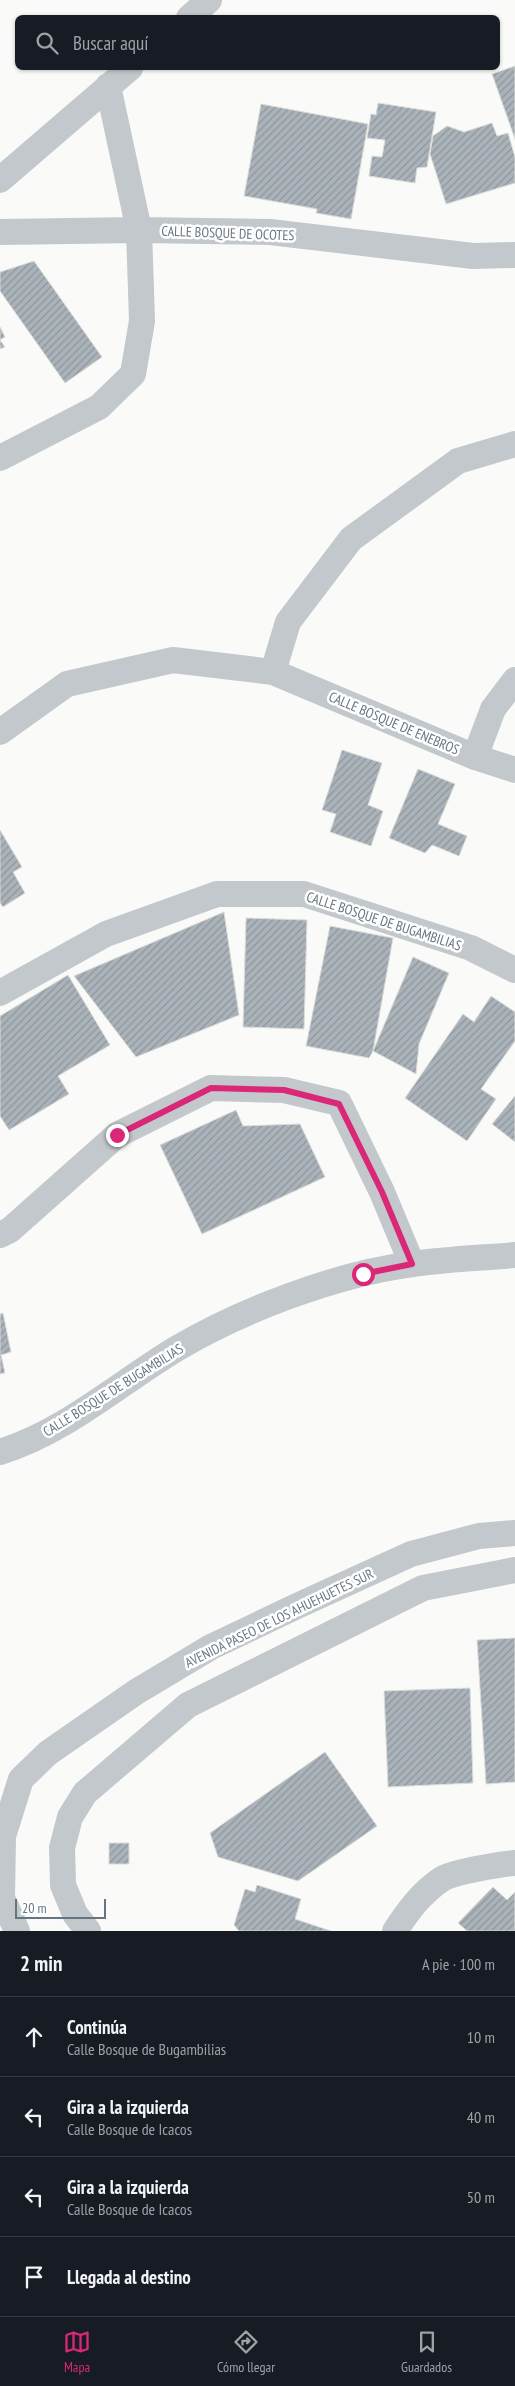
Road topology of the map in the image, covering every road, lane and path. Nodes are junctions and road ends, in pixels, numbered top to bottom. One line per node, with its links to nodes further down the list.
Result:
1 (209, 0): 2 (street)
2 (192, 15)
3 (128, 70): 4 (street)
4 (108, 86): 5 (street); 6 (street)
5 (0, 180)
6 (139, 230): 7 (street, CALLE BOSQUE DE OCOTES); 8 (street, CALLE BOSQUE DE OCOTES); 10 (street)
7 (0, 232)
8 (515, 255)
9 (515, 444): 11 (street)
10 (0, 458)
11 (274, 672): 13 (street); 14 (street, CALLE BOSQUE DE ENEBROS)
12 (515, 680): 14 (street)
13 (0, 732)
14 (475, 757): 15 (street, CALLE BOSQUE DE ENEBROS)
15 (515, 770)
16 (515, 970): 17 (street, CALLE BOSQUE DE BUGAMBILIAS)
17 (0, 993)
18 (0, 1235): 20 (street)
19 (515, 1255): 20 (street, CALLE BOSQUE DE BUGAMBILIAS)
20 (412, 1264): 21 (street, CALLE BOSQUE DE BUGAMBILIAS)
21 (0, 1452)
22 (515, 1533): 25 (street, AVENIDA PASEO DE LOS AHUEHUETES SUR)
23 (515, 1570): 26 (street)
24 (515, 1863): 27 (street)
25 (17, 1931)
26 (88, 1931)
27 (395, 1931)

